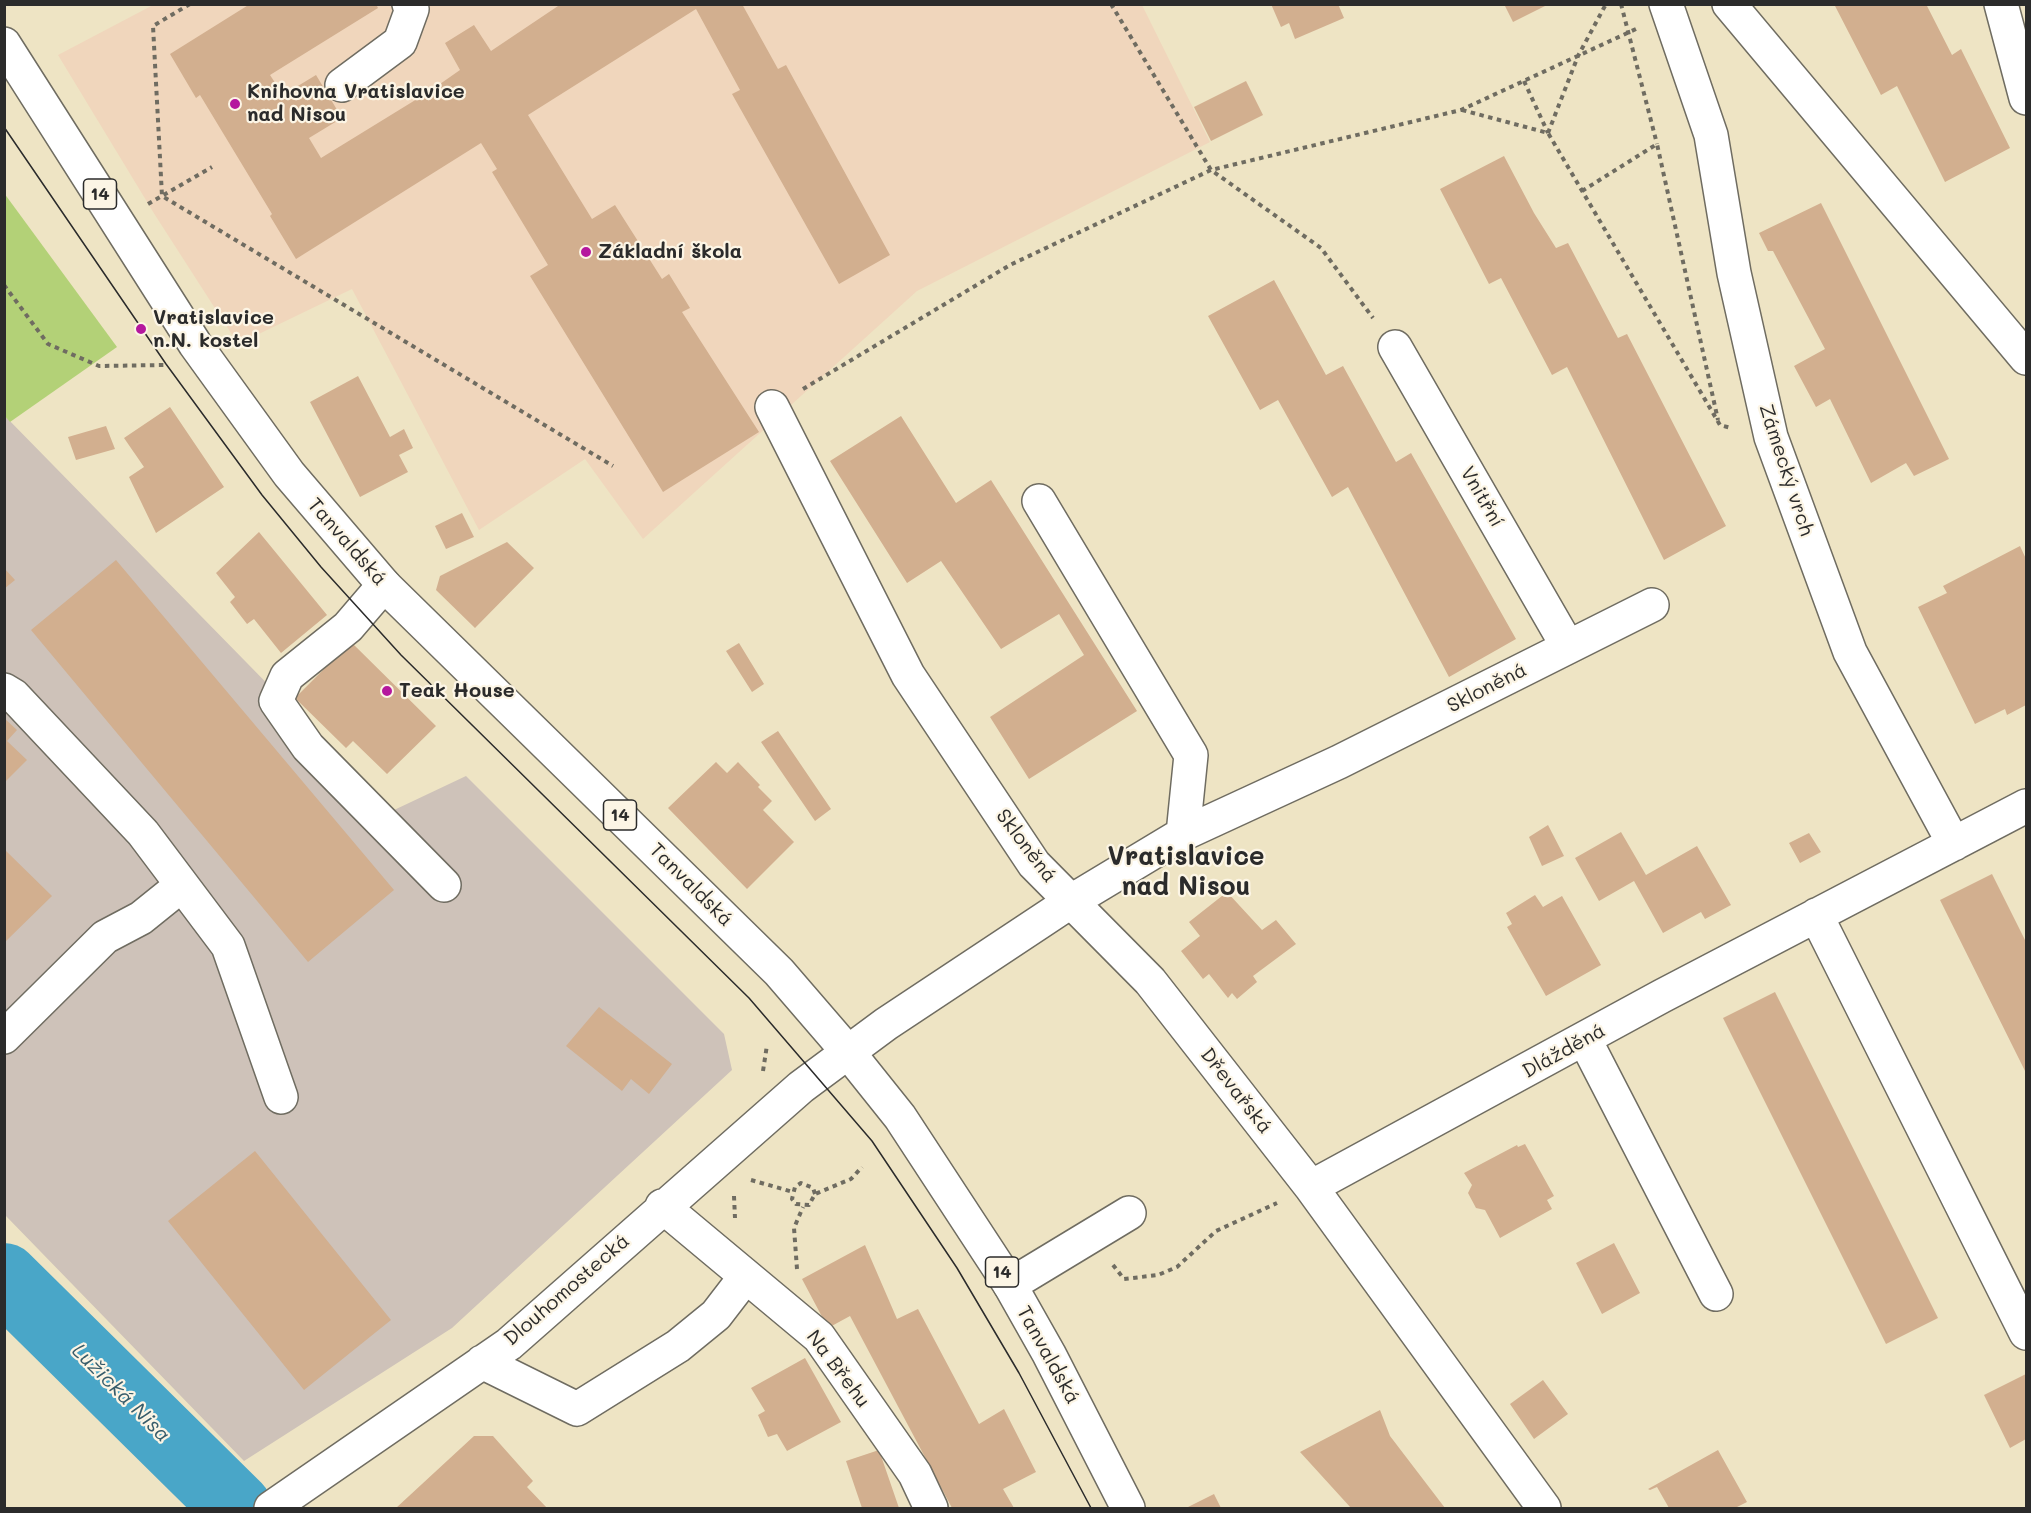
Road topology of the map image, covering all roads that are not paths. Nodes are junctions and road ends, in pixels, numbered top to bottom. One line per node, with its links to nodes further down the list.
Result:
1 (409, 4): 6 (street)
2 (1729, 4): 9 (street)
3 (2001, 4): 7 (street)
4 (1667, 9): 18 (street, Zámecký vrch)
5 (4, 44): 12 (street, Tanvaldská / 14)
6 (342, 85)
7 (2026, 98)
8 (1395, 347): 14 (street, Vnitřní)
9 (2026, 358)
10 (772, 407): 21 (street, Skloněná)
11 (1039, 501): 17 (street)
12 (384, 585): 20 (street); 25 (street, Tanvaldská / 14)
13 (1652, 605): 14 (street, Skloněná)
14 (1568, 647): 17 (street, Skloněná)
15 (4, 690): 19 (street)
16 (2026, 807): 18 (street, Dlážděná)
17 (1183, 834): 21 (street, Skloněná)
18 (1954, 844): 22 (street, Dlážděná)
19 (182, 885): 23 (street); 26 (street)
20 (444, 885)
21 (1070, 902): 25 (street); 27 (street, Dřevařská)
22 (1816, 915): 24 (street, Dlážděná); 33 (street)
23 (4, 1037)
24 (1585, 1040): 27 (street, Dlážděná); 32 (street)
25 (849, 1052): 28 (street, Dlouhomostecká); 31 (street, Tanvaldská / 14)
26 (281, 1097)
27 (1311, 1187): 38 (street, Dřevařská)
28 (662, 1206): 30 (street, Na Břehu); 34 (street, Dlouhomostecká)
29 (1129, 1213): 31 (street)
30 (746, 1276): 34 (street); 36 (street, Na Břehu)
31 (1010, 1285): 37 (street, Tanvaldská / 14)
32 (1716, 1293)
33 (2026, 1334)
34 (482, 1362): 35 (street, Dlouhomostecká)
35 (271, 1509)
36 (931, 1509)
37 (1128, 1509)
38 (1544, 1509)

